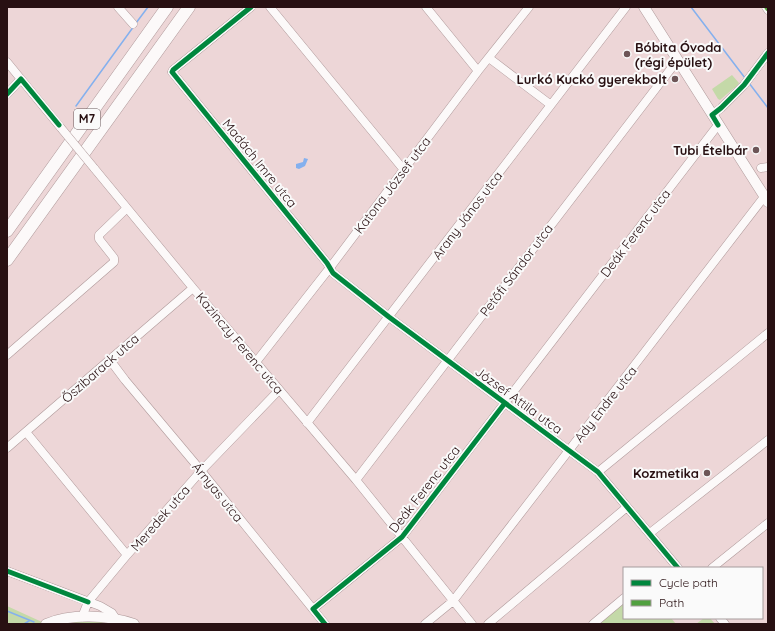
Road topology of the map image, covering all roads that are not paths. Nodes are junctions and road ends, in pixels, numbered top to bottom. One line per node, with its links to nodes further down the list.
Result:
1 (118, 7): 10 (street)
2 (167, 7): 24 (highway, M7)
3 (188, 7): 25 (highway, M7)
4 (251, 7): 26 (street, Madách Imre utca)
5 (270, 7): 21 (street)
6 (426, 7): 15 (street)
7 (529, 7): 12 (street, Katona József utca)
8 (626, 7): 18 (street, Arany János utca)
9 (644, 7): 13 (main road)
10 (133, 24)
11 (768, 53): 19 (street)
12 (489, 58): 15 (street, Katona József utca); 18 (street)
13 (678, 61): 19 (main road); 32 (street, Petőfi Sándor utca)
14 (7, 62): 16 (street, Kazinczy Ferenc utca)
15 (478, 71): 21 (street, Katona József utca)
16 (21, 79): 17 (street); 23 (street, Kazinczy Ferenc utca, bridge)
17 (7, 94)
18 (551, 106): 28 (street, Arany János utca)
19 (712, 115): 20 (main road)
20 (718, 125): 22 (main road); 35 (street, Deák Ferenc utca)
21 (404, 170): 26 (street, Katona József utca)
22 (766, 199): 40 (street, Ady Endre utca)
23 (127, 208): 27 (street, Kazinczy Ferenc utca); 30 (street)
24 (7, 231)
25 (7, 260)
26 (330, 268): 28 (street, József Attila utca); 33 (street, Katona József utca)
27 (193, 288): 31 (street, Őszibarack utca); 33 (street, Kazinczy Ferenc utca)
28 (389, 317): 32 (street, József Attila utca); 36 (street, Arany János utca)
29 (768, 333): 42 (street)
30 (7, 355)
31 (110, 360): 37 (street, Őszibarack utca); 41 (street, Árnyas utca)
32 (448, 360): 35 (street, József Attila utca); 43 (street, Petőfi Sándor utca)
33 (256, 362): 34 (street, Kazinczy Ferenc utca)
34 (279, 390): 36 (street, Kazinczy Ferenc utca); 41 (street, Meredek utca)
35 (505, 403): 40 (street, József Attila utca); 47 (street, Deák Ferenc utca)
36 (307, 423): 43 (street, Kazinczy Ferenc utca)
37 (26, 432): 39 (street, Őszibarack utca); 48 (street)
38 (768, 440): 46 (street)
39 (7, 448)
40 (569, 450): 42 (street, József Attila utca); 53 (street, Ady Endre utca)
41 (201, 471): 48 (street, Meredek utca); 55 (street, Árnyas utca)
42 (598, 472): 44 (street, József Attila utca)
43 (356, 480): 47 (street, Kazinczy Ferenc utca)
44 (627, 507): 46 (street, József Attila utca); 63 (street)
45 (768, 523): 50 (street)
46 (650, 533): 49 (street, József Attila utca)
47 (402, 537): 53 (street, Kazinczy Ferenc utca); 55 (street, Deák Ferenc utca)
48 (127, 555): 54 (street, Meredek utca)
49 (677, 567)
50 (713, 567)
51 (7, 571): 54 (street)
52 (623, 599): 64 (street)
53 (453, 601): 61 (street, Ady Endre utca); 62 (street, Kazinczy Ferenc utca)
54 (88, 602): 56 (street, Meredek utca); 57 (street)
55 (313, 609): 60 (street, Árnyas utca)
56 (82, 617): 57 (main road); 58 (main road)
57 (116, 619): 59 (main road)
58 (46, 624)
59 (134, 624)
60 (326, 624)
61 (425, 624)
62 (472, 624)
63 (488, 624)
64 (593, 624)

